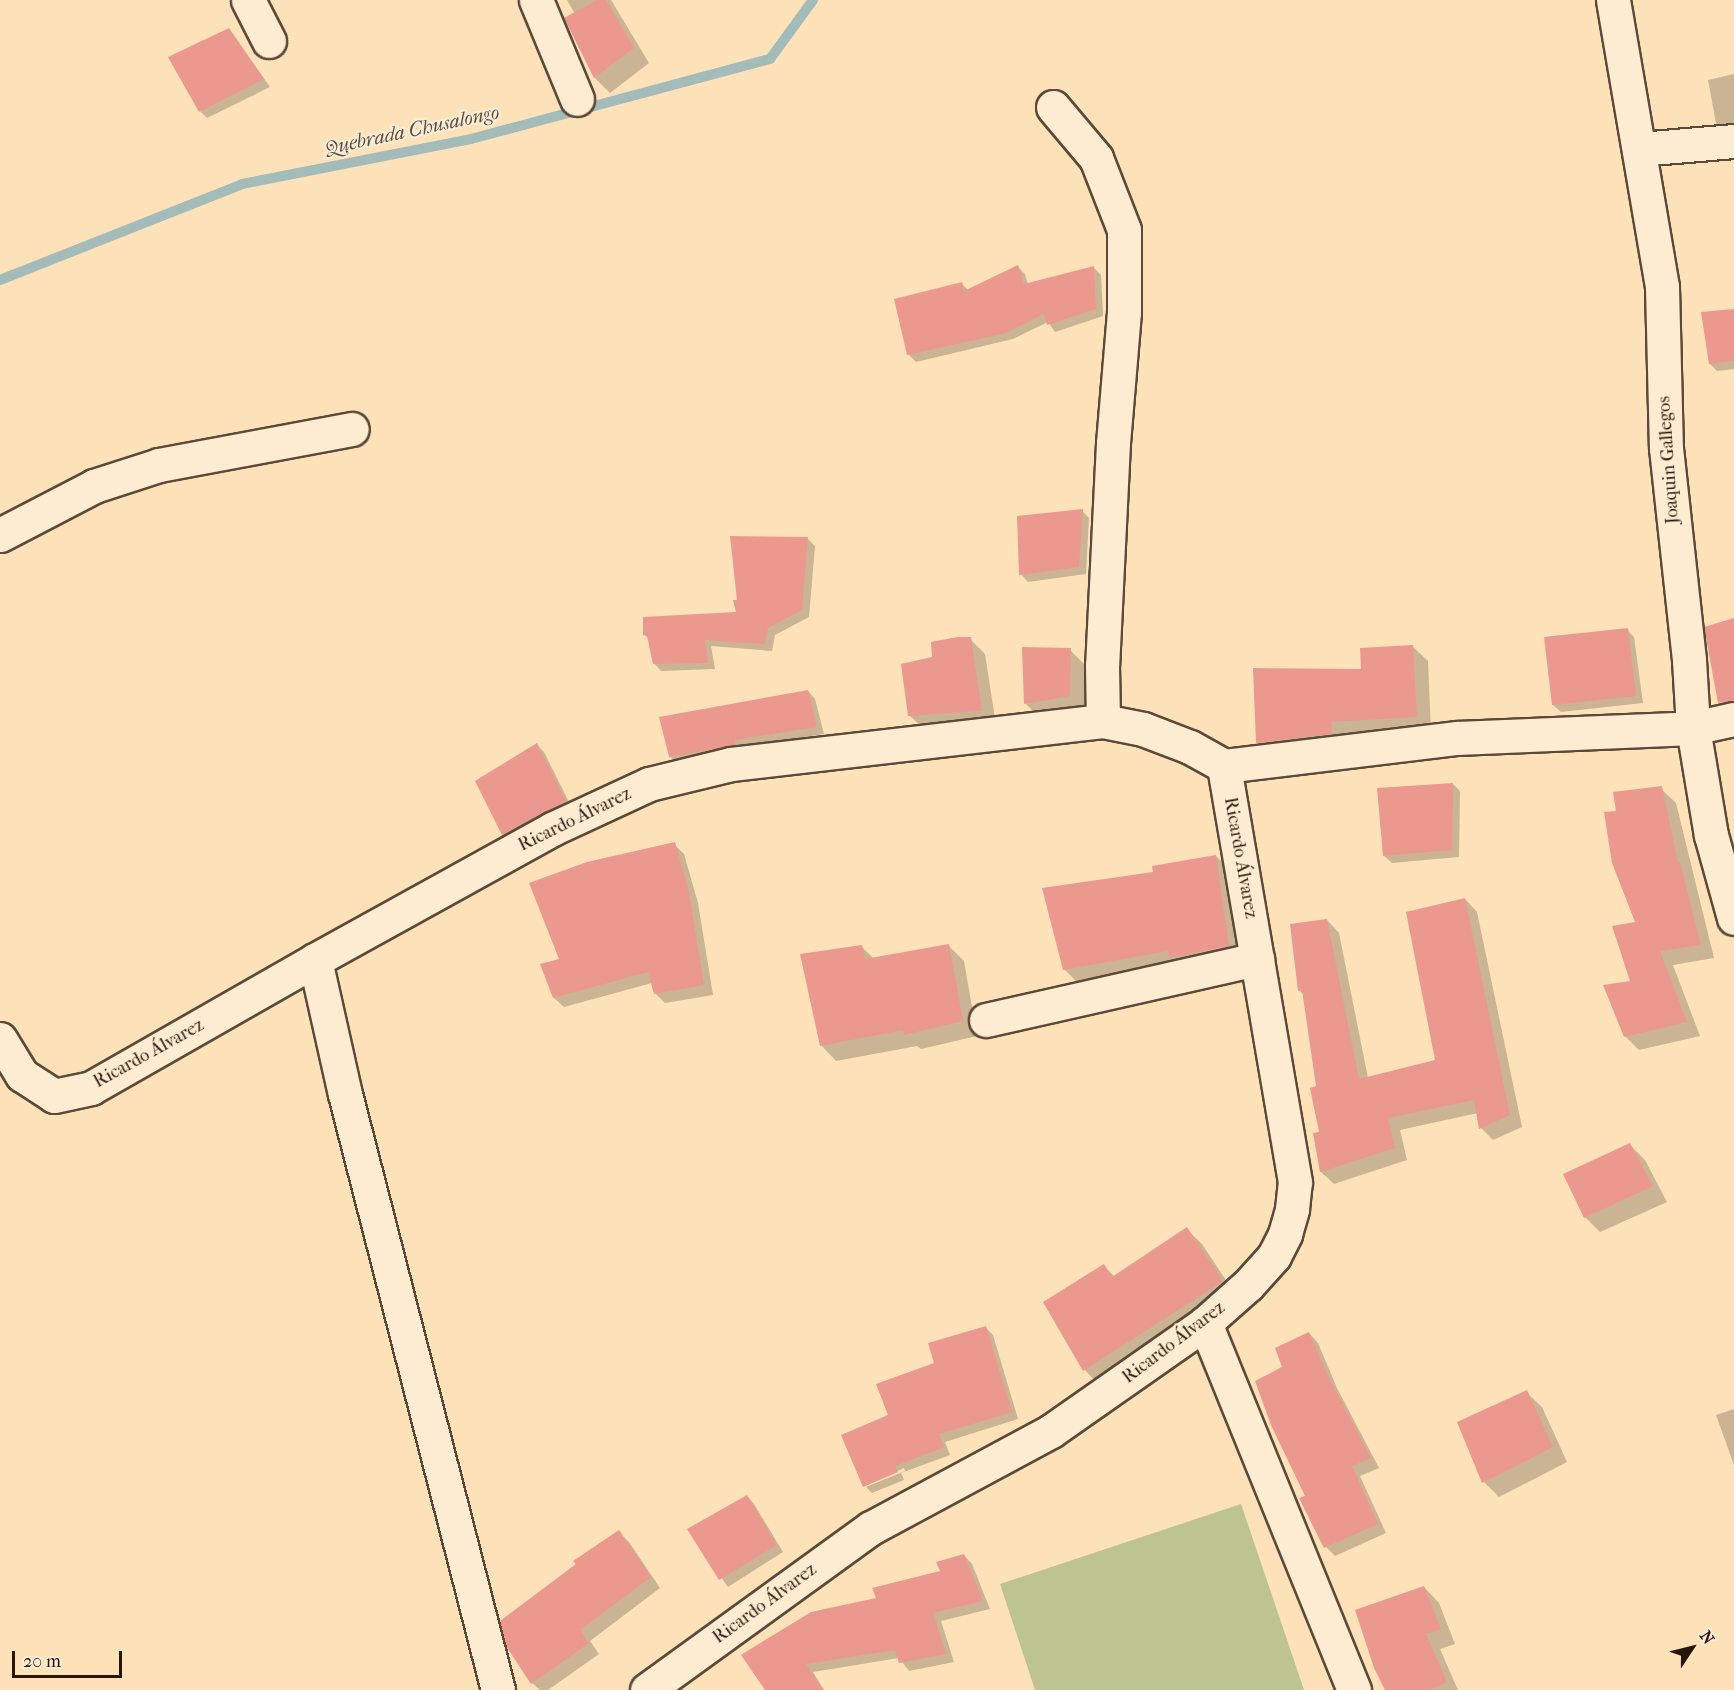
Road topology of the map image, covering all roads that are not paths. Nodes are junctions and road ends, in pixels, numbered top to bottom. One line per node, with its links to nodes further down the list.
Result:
1 (248, 0): 4 (street)
2 (536, 0): 5 (street)
3 (1613, 0): 8 (street, Joaquin Gallegos)
4 (269, 41)
5 (577, 99)
6 (1053, 107): 12 (street)
7 (1734, 141): 8 (street)
8 (1639, 149): 13 (street, Joaquin Gallegos)
9 (352, 429): 10 (street)
10 (0, 535)
11 (1734, 719): 13 (street)
12 (1103, 721): 14 (street, Ricardo Álvarez); 17 (street, Ricardo Álvarez)
13 (1693, 728): 14 (street); 15 (street, Joaquin Gallegos)
14 (1224, 766): 16 (street, Ricardo Álvarez)
15 (1734, 918)
16 (1257, 959): 18 (street); 20 (street, Ricardo Álvarez)
17 (315, 960): 19 (street, Ricardo Álvarez); 21 (street)
18 (986, 1020)
19 (0, 1039)
20 (1206, 1323): 22 (street, Ricardo Álvarez); 23 (street)
21 (498, 1690)
22 (646, 1690)
23 (1354, 1690)

